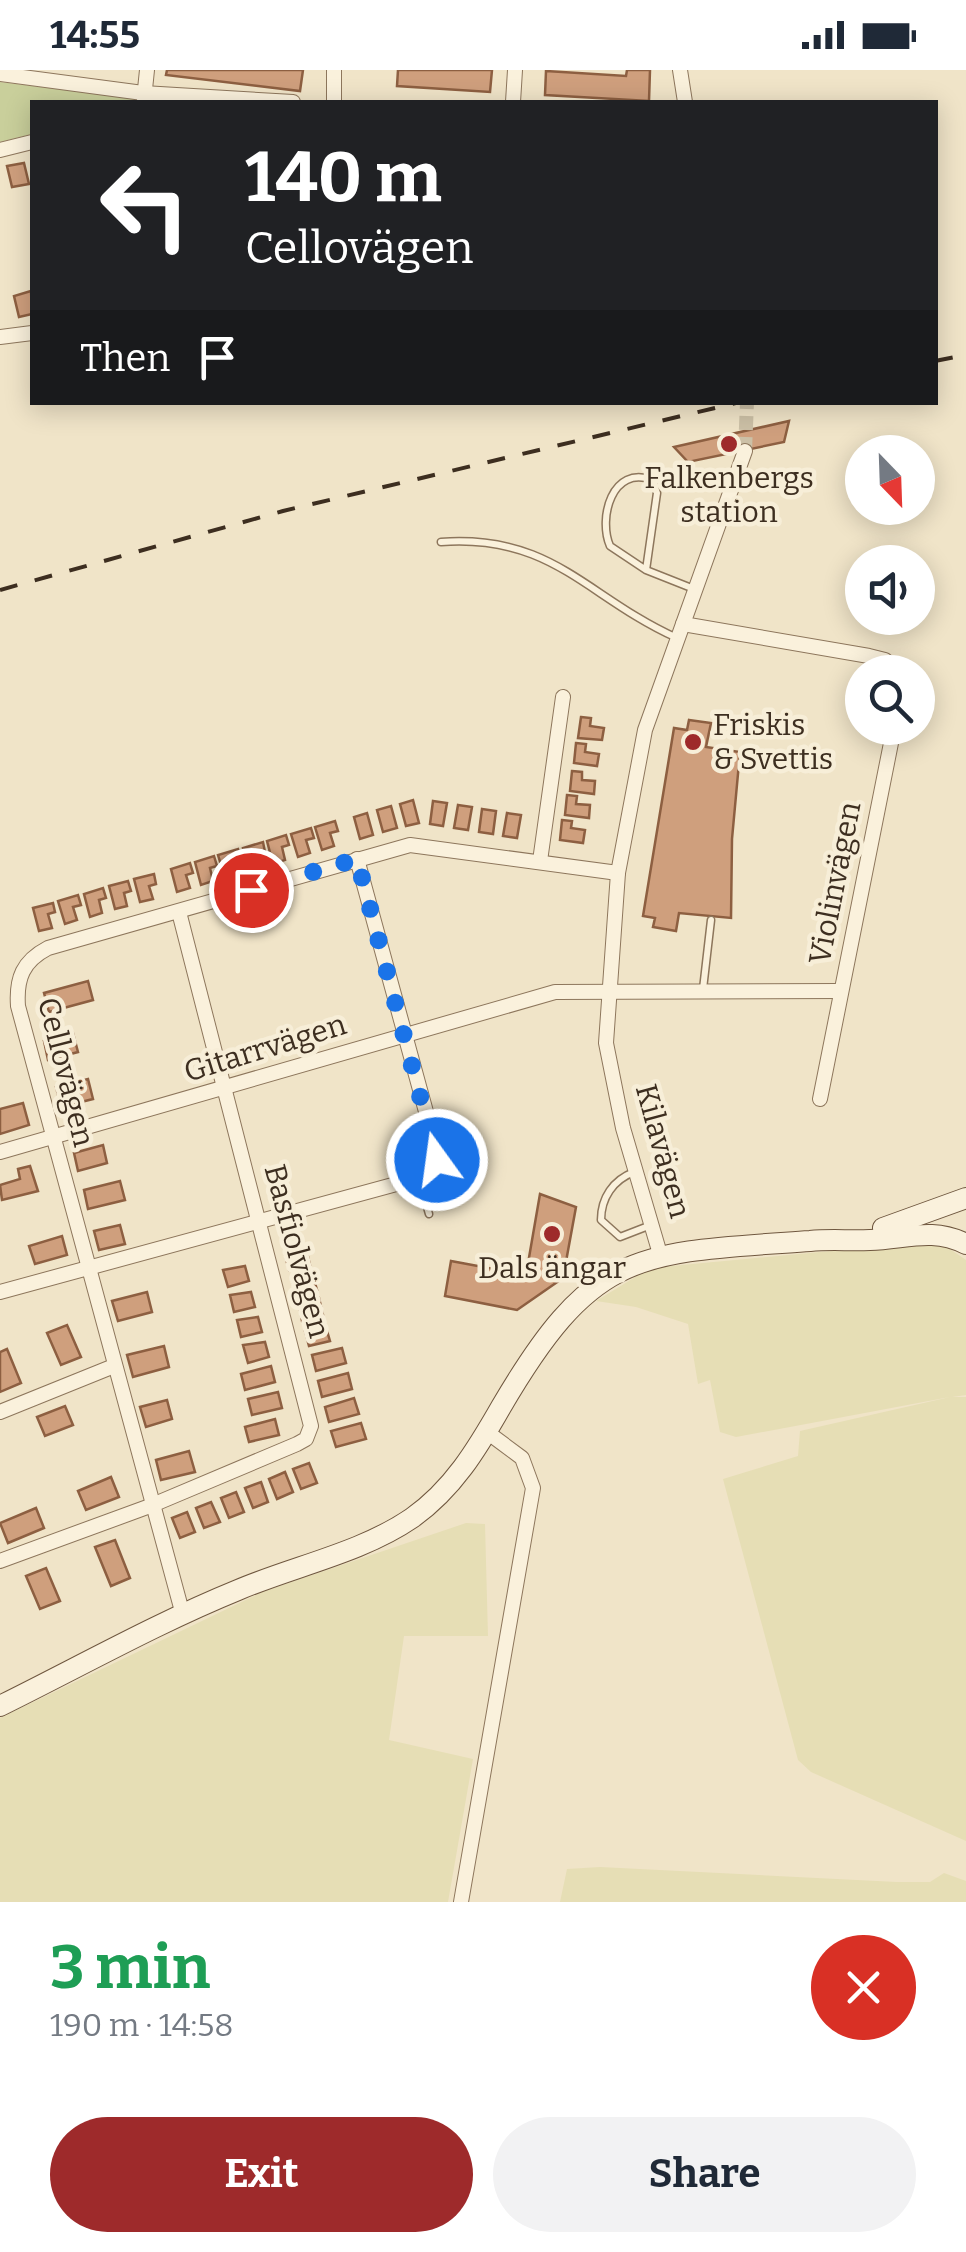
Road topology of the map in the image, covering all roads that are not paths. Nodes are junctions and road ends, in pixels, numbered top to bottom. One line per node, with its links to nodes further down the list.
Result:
1 (147, 70): 6 (street)
2 (334, 70): 8 (street)
3 (515, 70): 9 (street)
4 (680, 70): 10 (street)
5 (0, 74): 6 (street)
6 (144, 98): 7 (street)
7 (219, 100)
8 (334, 100)
9 (513, 100)
10 (686, 100)
11 (30, 142): 12 (street)
12 (0, 150)
13 (30, 334): 14 (street)
14 (0, 337)
15 (745, 451): 18 (street, Kilavägen)
16 (440, 542): 19 (lane)
17 (646, 570): 17 (lane); 18 (lane)
18 (695, 590): 19 (street, Kilavägen)
19 (681, 631): 20 (street); 25 (street, Kilavägen)
20 (861, 655)
21 (563, 696): 24 (street)
22 (891, 745): 30 (street, Violinvägen)
23 (357, 859): 24 (street, Cellovägen); 26 (street, Cellovägen); 31 (street)
24 (540, 862): 25 (street, Cellovägen)
25 (618, 873): 28 (street, Kilavägen)
26 (179, 912): 32 (street, Basfiolvägen); 34 (street, Cellovägen)
27 (711, 920): 29 (lane)
28 (608, 991): 29 (street, Violinvägen); 31 (street, Gitarrvägen); 36 (street, Kilavägen)
29 (703, 991): 30 (street, Violinvägen)
30 (842, 991): 33 (street, Violinvägen)
31 (403, 1036): 32 (street, Gitarrvägen); 37 (street)
32 (226, 1089): 34 (street, Gitarrvägen); 40 (street, Basfiolvägen)
33 (820, 1099)
34 (54, 1137): 35 (street, Gitarrvägen); 45 (street, Cellovägen)
35 (0, 1152)
36 (635, 1172): 41 (street, Kilavägen); 41 (lane)
37 (418, 1178): 39 (lane); 40 (street)
38 (966, 1198): 42 (street)
39 (429, 1214)
40 (261, 1222): 45 (street); 50 (street, Basfiolvägen)
41 (651, 1225): 44 (street, Kilavägen)
42 (836, 1239): 43 (street); 44 (street)
43 (966, 1244)
44 (660, 1254): 49 (street, Kilavägen)
45 (88, 1268): 46 (street); 47 (street, Cellovägen)
46 (0, 1292)
47 (114, 1366): 48 (street); 50 (street, Cellovägen)
48 (0, 1412)
49 (486, 1432): 52 (street, Kilavägen); 54 (street)
50 (150, 1506): 51 (street); 52 (street, Cellovägen)
51 (0, 1561)
52 (183, 1615): 53 (street, Kilavägen)
53 (0, 1706)
54 (460, 1902)

